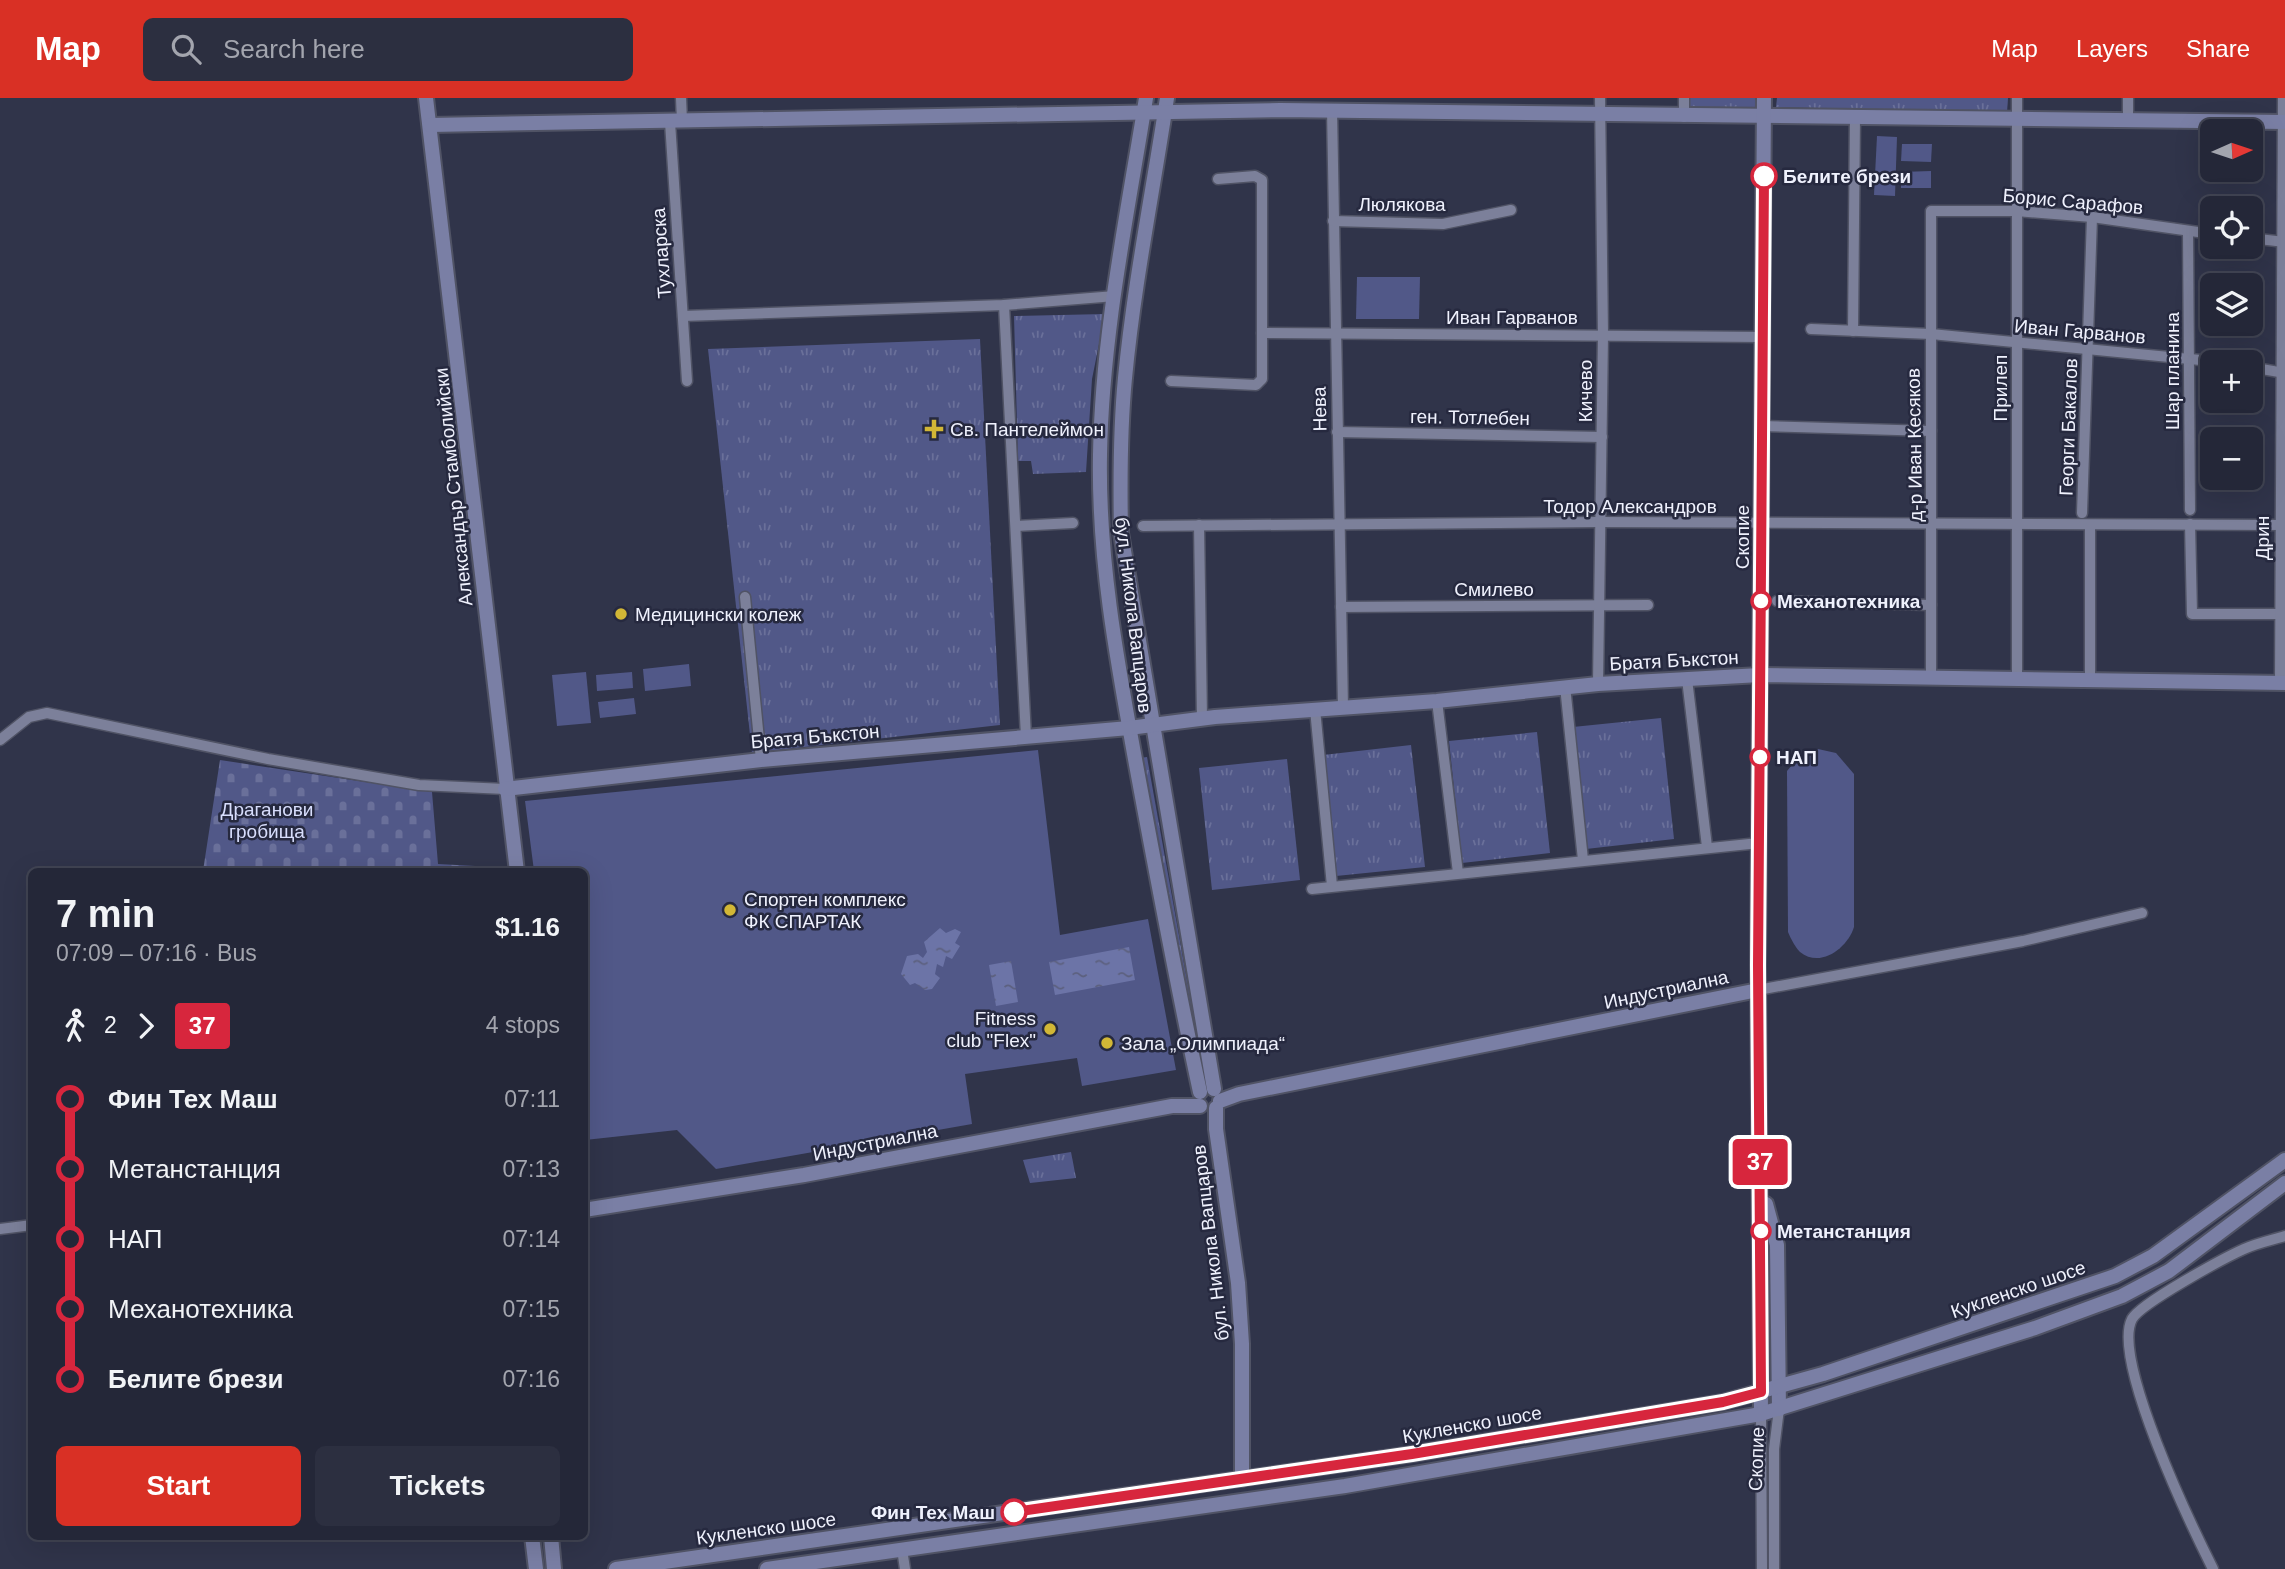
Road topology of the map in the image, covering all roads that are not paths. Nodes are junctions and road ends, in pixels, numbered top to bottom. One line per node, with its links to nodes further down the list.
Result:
1 (426, 98): 21 (street, Александър Стамболийски)
2 (681, 98): 19 (street, Тухларска)
3 (1146, 98): 12 (street, бул. Никола Вапцаров)
4 (1600, 98): 13 (street, Кичево)
5 (1684, 98): 16 (street)
6 (1764, 98): 14 (street, Скопие)
7 (2017, 98): 17 (street, Прилеп)
8 (2128, 98): 18 (street)
9 (2283, 98): 20 (street, Дрин)
10 (1166, 105): 11 (street); 12 (street); 87 (street, бул. Никола Вапцаров)
11 (1332, 110): 13 (street); 27 (street, Нева)
12 (1144, 113): 19 (street); 32 (street, бул. Никола Вапцаров)
13 (1600, 115): 16 (street); 40 (street, Кичево)
14 (1764, 116): 15 (street); 16 (street); 41 (street, Скопие)
15 (1855, 116): 17 (street); 36 (street)
16 (1684, 117)
17 (2016, 118): 18 (street); 24 (street, Прилеп)
18 (2128, 119): 20 (street)
19 (676, 121): 21 (street); 34 (street, Тухларска)
20 (2284, 122): 31 (street, Дрин)
21 (430, 125): 92 (street, Александър Стамболийски)
22 (1218, 179): 38 (street)
23 (1511, 210): 27 (street, Люлякова)
24 (2016, 211): 25 (street, Борис Сарафов); 26 (street, Борис Сарафов); 42 (street, Прилеп)
25 (1931, 212): 39 (street, д-р Иван Кесяков)
26 (2092, 217): 28 (street, Борис Сарафов); 43 (street, Георги Бакалов)
27 (1333, 221): 37 (street, Нева)
28 (2188, 232): 29 (street, Борис Сарафов); 44 (street, Шар планина)
29 (2200, 233)
30 (2263, 240): 31 (street)
31 (2284, 242): 47 (street, Дрин)
32 (1115, 296): 33 (street); 88 (street, бул. Никола Вапцаров)
33 (1004, 305): 34 (street); 66 (street)
34 (683, 316): 49 (street, Тухларска)
35 (1811, 329): 36 (street, Иван Гарванов)
36 (1853, 331): 39 (street, Иван Гарванов)
37 (1335, 332): 38 (street, Иван Гарванов); 40 (street, Иван Гарванов); 52 (street, Нева)
38 (1262, 333): 48 (street)
39 (1931, 334): 42 (street, Иван Гарванов); 51 (street, д-р Иван Кесяков)
40 (1603, 335): 41 (street, Иван Гарванов); 53 (street, Кичево)
41 (1763, 337): 50 (street, Скопие)
42 (2017, 344): 43 (street, Иван Гарванов); 63 (street, Прилеп)
43 (2088, 350): 44 (street, Иван Гарванов); 55 (street, Георги Бакалов)
44 (2190, 357): 45 (street, Иван Гарванов); 54 (street, Шар планина)
45 (2200, 359)
46 (2263, 369): 47 (street)
47 (2282, 372): 65 (street, Дрин)
48 (1171, 381)
49 (687, 382)
50 (1762, 426): 51 (street); 59 (street, Скопие)
51 (1931, 431): 62 (street, д-р Иван Кесяков)
52 (1337, 432): 53 (street, ген. Тотлебен); 57 (street, Нева)
53 (1602, 437): 58 (street, Кичево)
54 (2190, 510)
55 (2082, 513)
56 (1073, 523): 66 (street)
57 (1339, 523): 58 (street, Тодор Александров); 61 (street, Тодор Александров); 73 (street, Нева)
58 (1598, 523): 59 (street, Тодор Александров); 71 (street, Кичево)
59 (1761, 524): 62 (street, Тодор Александров); 75 (street, Скопие)
60 (2190, 524): 64 (street, Тодор Александров); 65 (street, Тодор Александров); 74 (street)
61 (1199, 525): 67 (street, Тодор Александров); 86 (street)
62 (1933, 525): 63 (street, Тодор Александров); 70 (street, д-р Иван Кесяков)
63 (2017, 525): 64 (street, Тодор Александров); 78 (street, Прилеп)
64 (2090, 525): 79 (street)
65 (2282, 525): 74 (street, Дрин)
66 (1016, 526): 89 (street)
67 (1143, 526)
68 (745, 597): 91 (street)
69 (1777, 601): 70 (street)
70 (1931, 605): 76 (street, д-р Иван Кесяков)
71 (1597, 606): 72 (street, Смилево); 73 (street, Смилево); 81 (street, Кичево)
72 (1648, 606)
73 (1341, 607): 84 (street, Нева)
74 (2280, 614): 80 (street, Дрин)
75 (1760, 675): 76 (street, Братя Бъкстон); 77 (street, Братя Бъкстон); 93 (street, Скопие)
76 (1931, 677): 78 (street, Братя Бъкстон)
77 (1687, 679): 81 (street, Братя Бъкстон); 94 (street)
78 (2017, 679): 79 (street, Братя Бъкстон)
79 (2091, 680): 80 (street, Братя Бъкстон)
80 (2282, 683)
81 (1598, 684): 82 (street, Братя Бъкстон)
82 (1564, 686): 83 (street, Братя Бъкстон); 95 (street)
83 (1437, 701): 84 (street, Братя Бъкстон); 97 (street)
84 (1343, 708): 85 (street, Братя Бъкстон)
85 (1315, 709): 86 (street, Братя Бъкстон); 98 (street)
86 (1202, 719): 87 (street, Братя Бъкстон)
87 (1150, 725): 88 (street, Братя Бъкстон); 102 (street, бул. Никола Вапцаров)
88 (1129, 728): 89 (street, Братя Бъкстон); 102 (street, бул. Никола Вапцаров)
89 (1026, 737): 91 (street, Братя Бъкстон)
90 (0, 740): 92 (street)
91 (761, 760): 92 (street, Братя Бъкстон)
92 (505, 789): 96 (street, Александър Стамболийски)
93 (1759, 843): 94 (street); 101 (street, Скопие)
94 (1706, 847): 95 (street)
95 (1583, 860): 97 (street)
96 (516, 868)
97 (1458, 873): 98 (street)
98 (1332, 886): 99 (street)
99 (1312, 889)
100 (2143, 913): 101 (street, Индустриална)
101 (1758, 990): 102 (street, Индустриална); 105 (street, Скопие)
102 (1209, 1100): 106 (street, Индустриална); 114 (street, бул. Никола Вапцаров)
103 (2285, 1160): 110 (street, Кукленско шосе)
104 (2285, 1183): 112 (street, Кукленско шосе)
105 (1761, 1186): 110 (street, Скопие); 111 (street, Скопие)
106 (588, 1209)
107 (28, 1226): 108 (street)
108 (0, 1229)
109 (2285, 1236): 127 (street)
110 (1779, 1387): 111 (street, Кукленско шосе); 112 (street, Скопие)
111 (1761, 1392): 113 (street, Скопие); 114 (street, Кукленско шосе)
112 (1779, 1409): 113 (street, Кукленско шосе); 118 (street, Скопие)
113 (1761, 1414): 117 (street); 119 (street, Кукленско шосе)
114 (1242, 1479): 122 (street, Кукленско шосе)
115 (532, 1540): 120 (street)
116 (551, 1540): 121 (street)
117 (1761, 1547): 118 (street); 125 (street)
118 (1774, 1548): 126 (street, Скопие)
119 (902, 1549): 123 (street, Кукленско шосе); 124 (street)
120 (536, 1569)
121 (554, 1569)
122 (616, 1569)
123 (767, 1569)
124 (905, 1569)
125 (1762, 1569)
126 (1774, 1569)
127 (2213, 1569)

